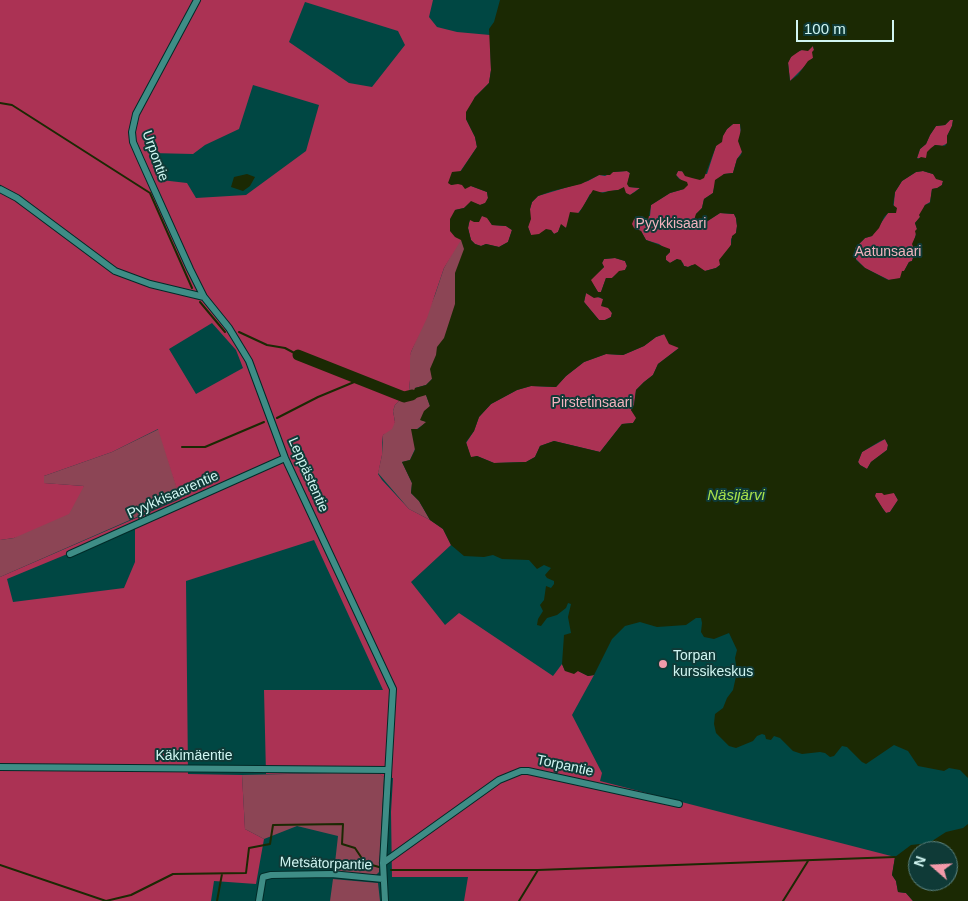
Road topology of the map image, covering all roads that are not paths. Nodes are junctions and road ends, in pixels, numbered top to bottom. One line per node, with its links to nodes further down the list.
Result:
1 (197, 0): 3 (street, Urpontie)
2 (0, 189): 3 (street)
3 (204, 296): 4 (street, Leppästentie)
4 (286, 458): 5 (street, Pyykkisaarentie); 7 (street, Leppästentie)
5 (70, 554)
6 (0, 768): 7 (street, Käkimäentie)
7 (388, 770): 9 (street, Leppästentie)
8 (679, 804): 9 (street, Torpantie)
9 (383, 863): 10 (street, Leppästentie)
10 (383, 879): 11 (street, Metsätorpantie); 12 (street, Leppästentie)
11 (259, 901)
12 (385, 901)

